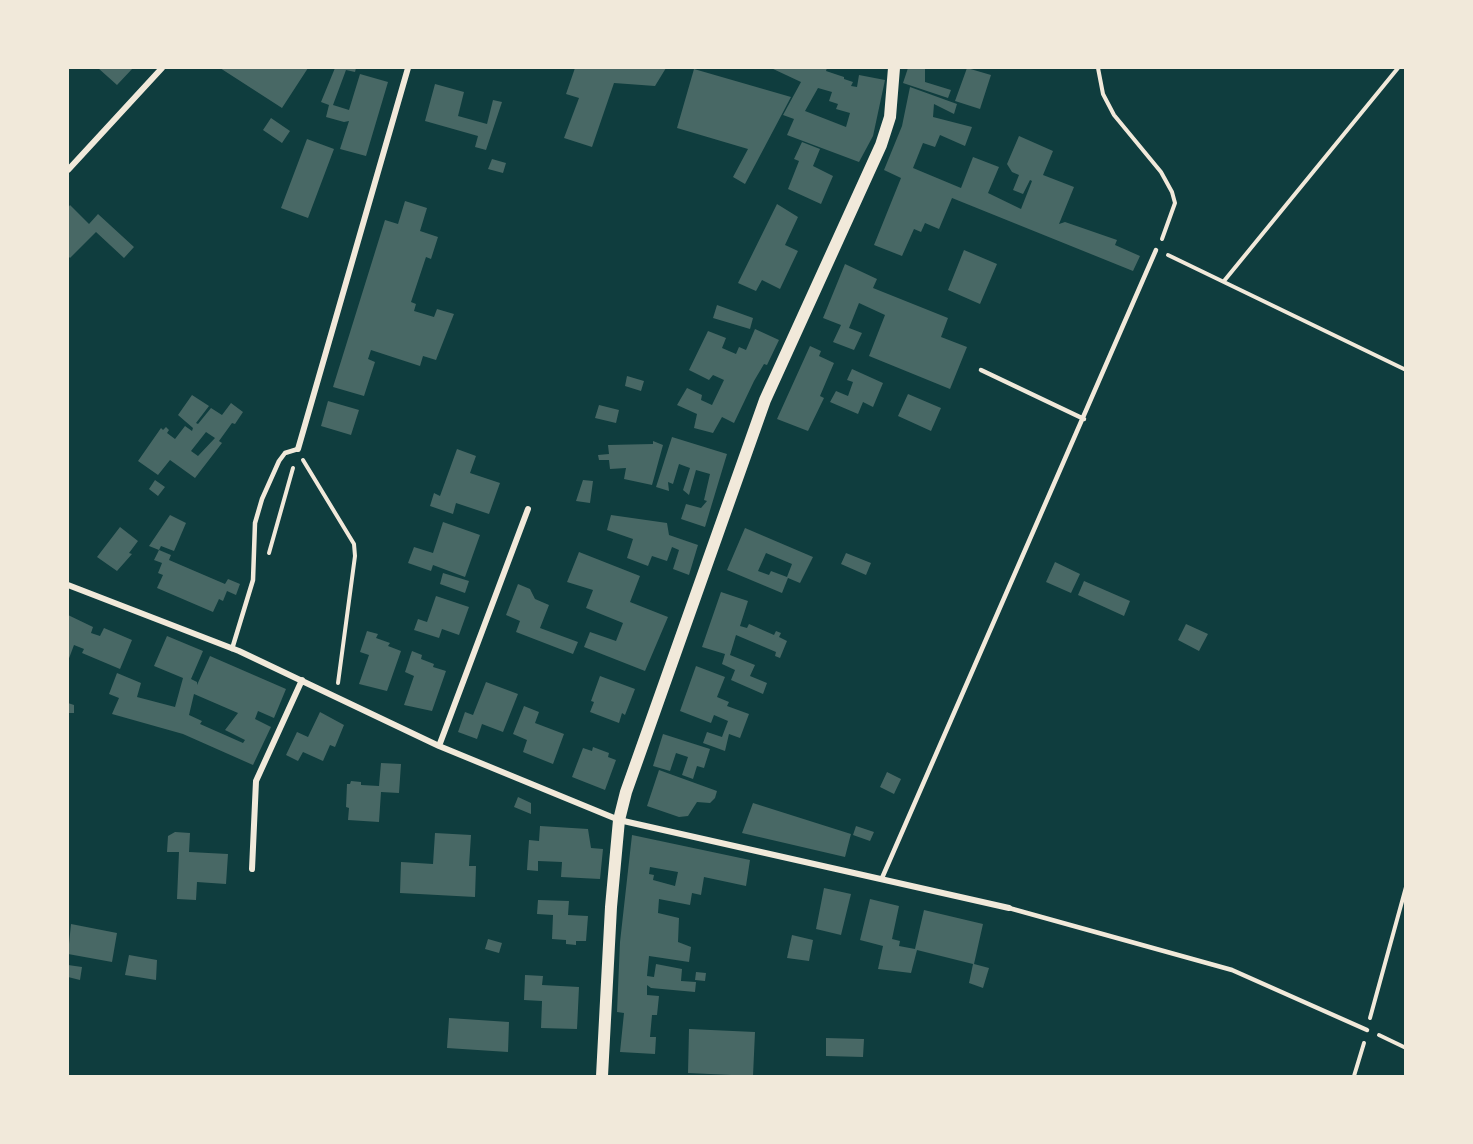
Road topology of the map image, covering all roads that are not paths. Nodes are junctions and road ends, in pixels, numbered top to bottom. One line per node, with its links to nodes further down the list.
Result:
1 (162, 68): 4 (street)
2 (408, 68): 8 (street)
3 (894, 68): 14 (main road)
4 (68, 170)
5 (1156, 250): 7 (lane)
6 (981, 370): 7 (lane)
7 (1084, 419): 16 (lane)
8 (298, 448): 11 (lane)
9 (528, 509): 13 (street)
10 (68, 585): 11 (street)
11 (232, 649): 12 (street)
12 (302, 680): 13 (street); 15 (street)
13 (439, 746): 14 (street)
14 (619, 820): 16 (street); 19 (main road)
15 (252, 869)
16 (882, 878): 17 (street)
17 (1009, 908): 18 (lane)
18 (1367, 1030)
19 (602, 1077)

